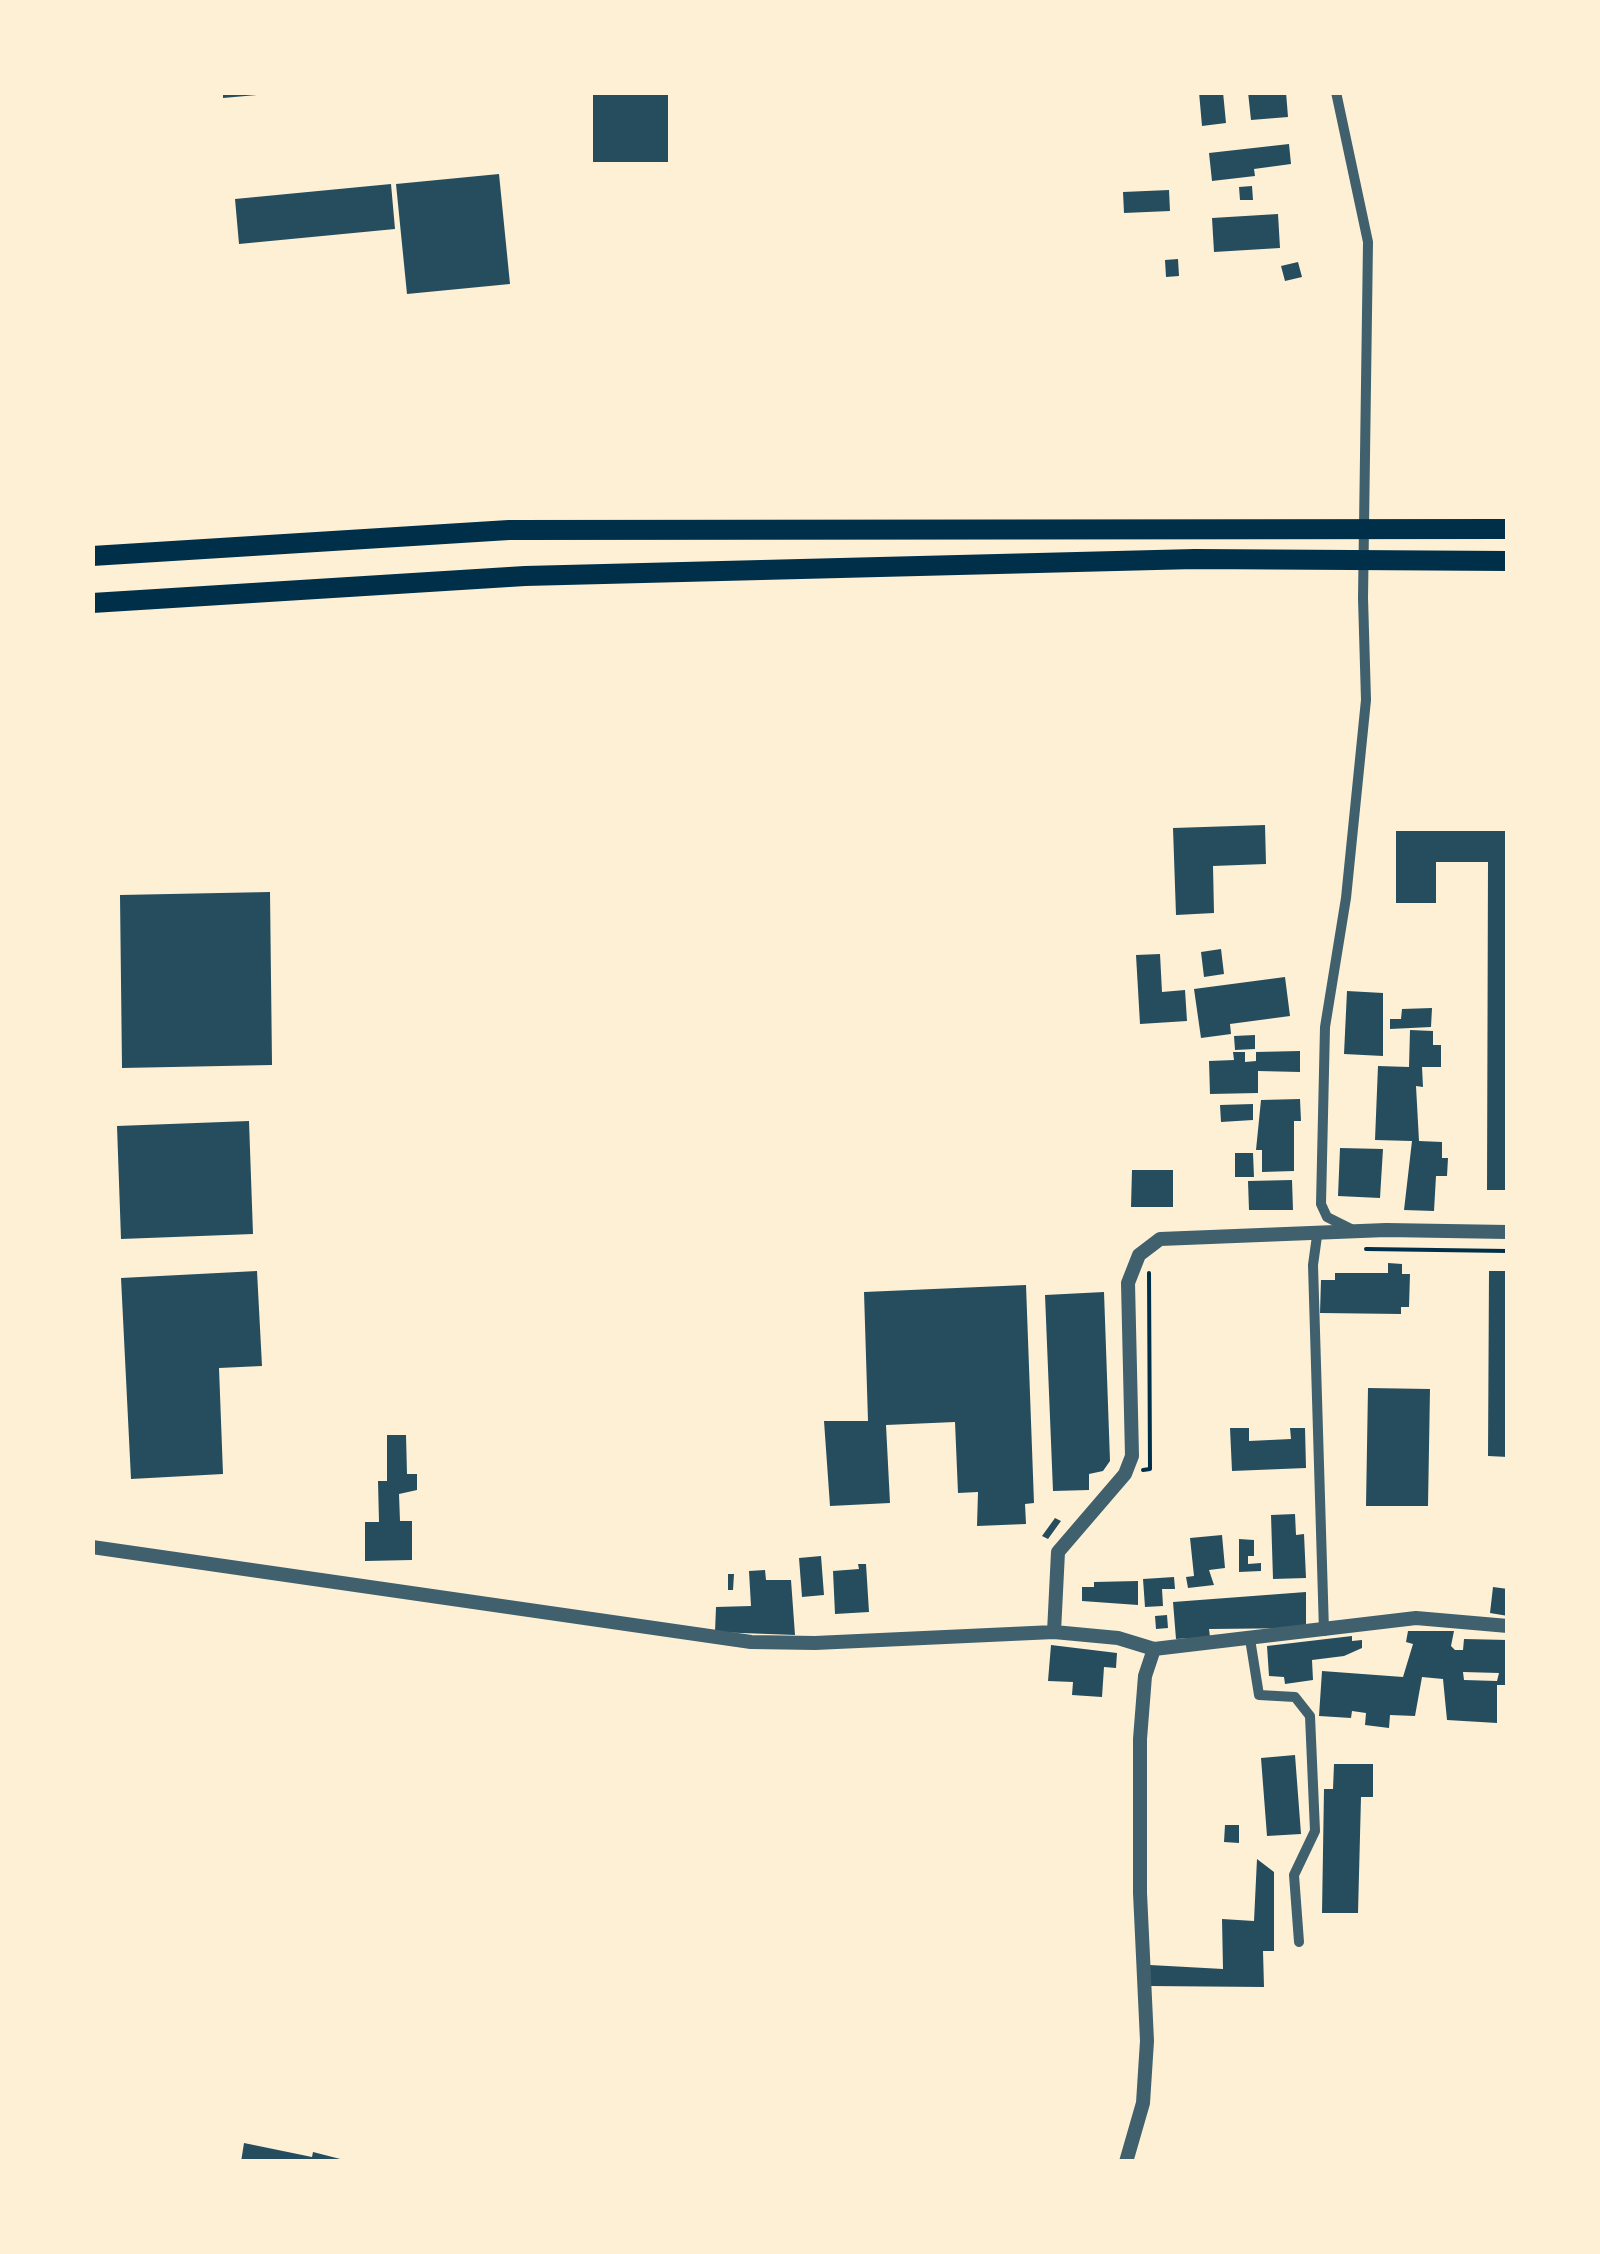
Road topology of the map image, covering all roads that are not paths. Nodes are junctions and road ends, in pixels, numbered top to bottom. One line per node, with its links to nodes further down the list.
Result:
1 (1336, 92): 6 (street)
2 (1508, 529): 3 (highway)
3 (92, 556)
4 (1508, 561): 5 (highway)
5 (92, 603)
6 (1359, 1232): 7 (street); 8 (street)
7 (1508, 1232)
8 (1317, 1236): 11 (street); 12 (street)
9 (92, 1547): 11 (street)
10 (1508, 1626): 12 (street)
11 (1054, 1632): 14 (street)
12 (1324, 1632): 13 (street)
13 (1250, 1639): 14 (street); 15 (street)
14 (1154, 1650): 16 (street)
15 (1298, 1942)
16 (1126, 2162)

